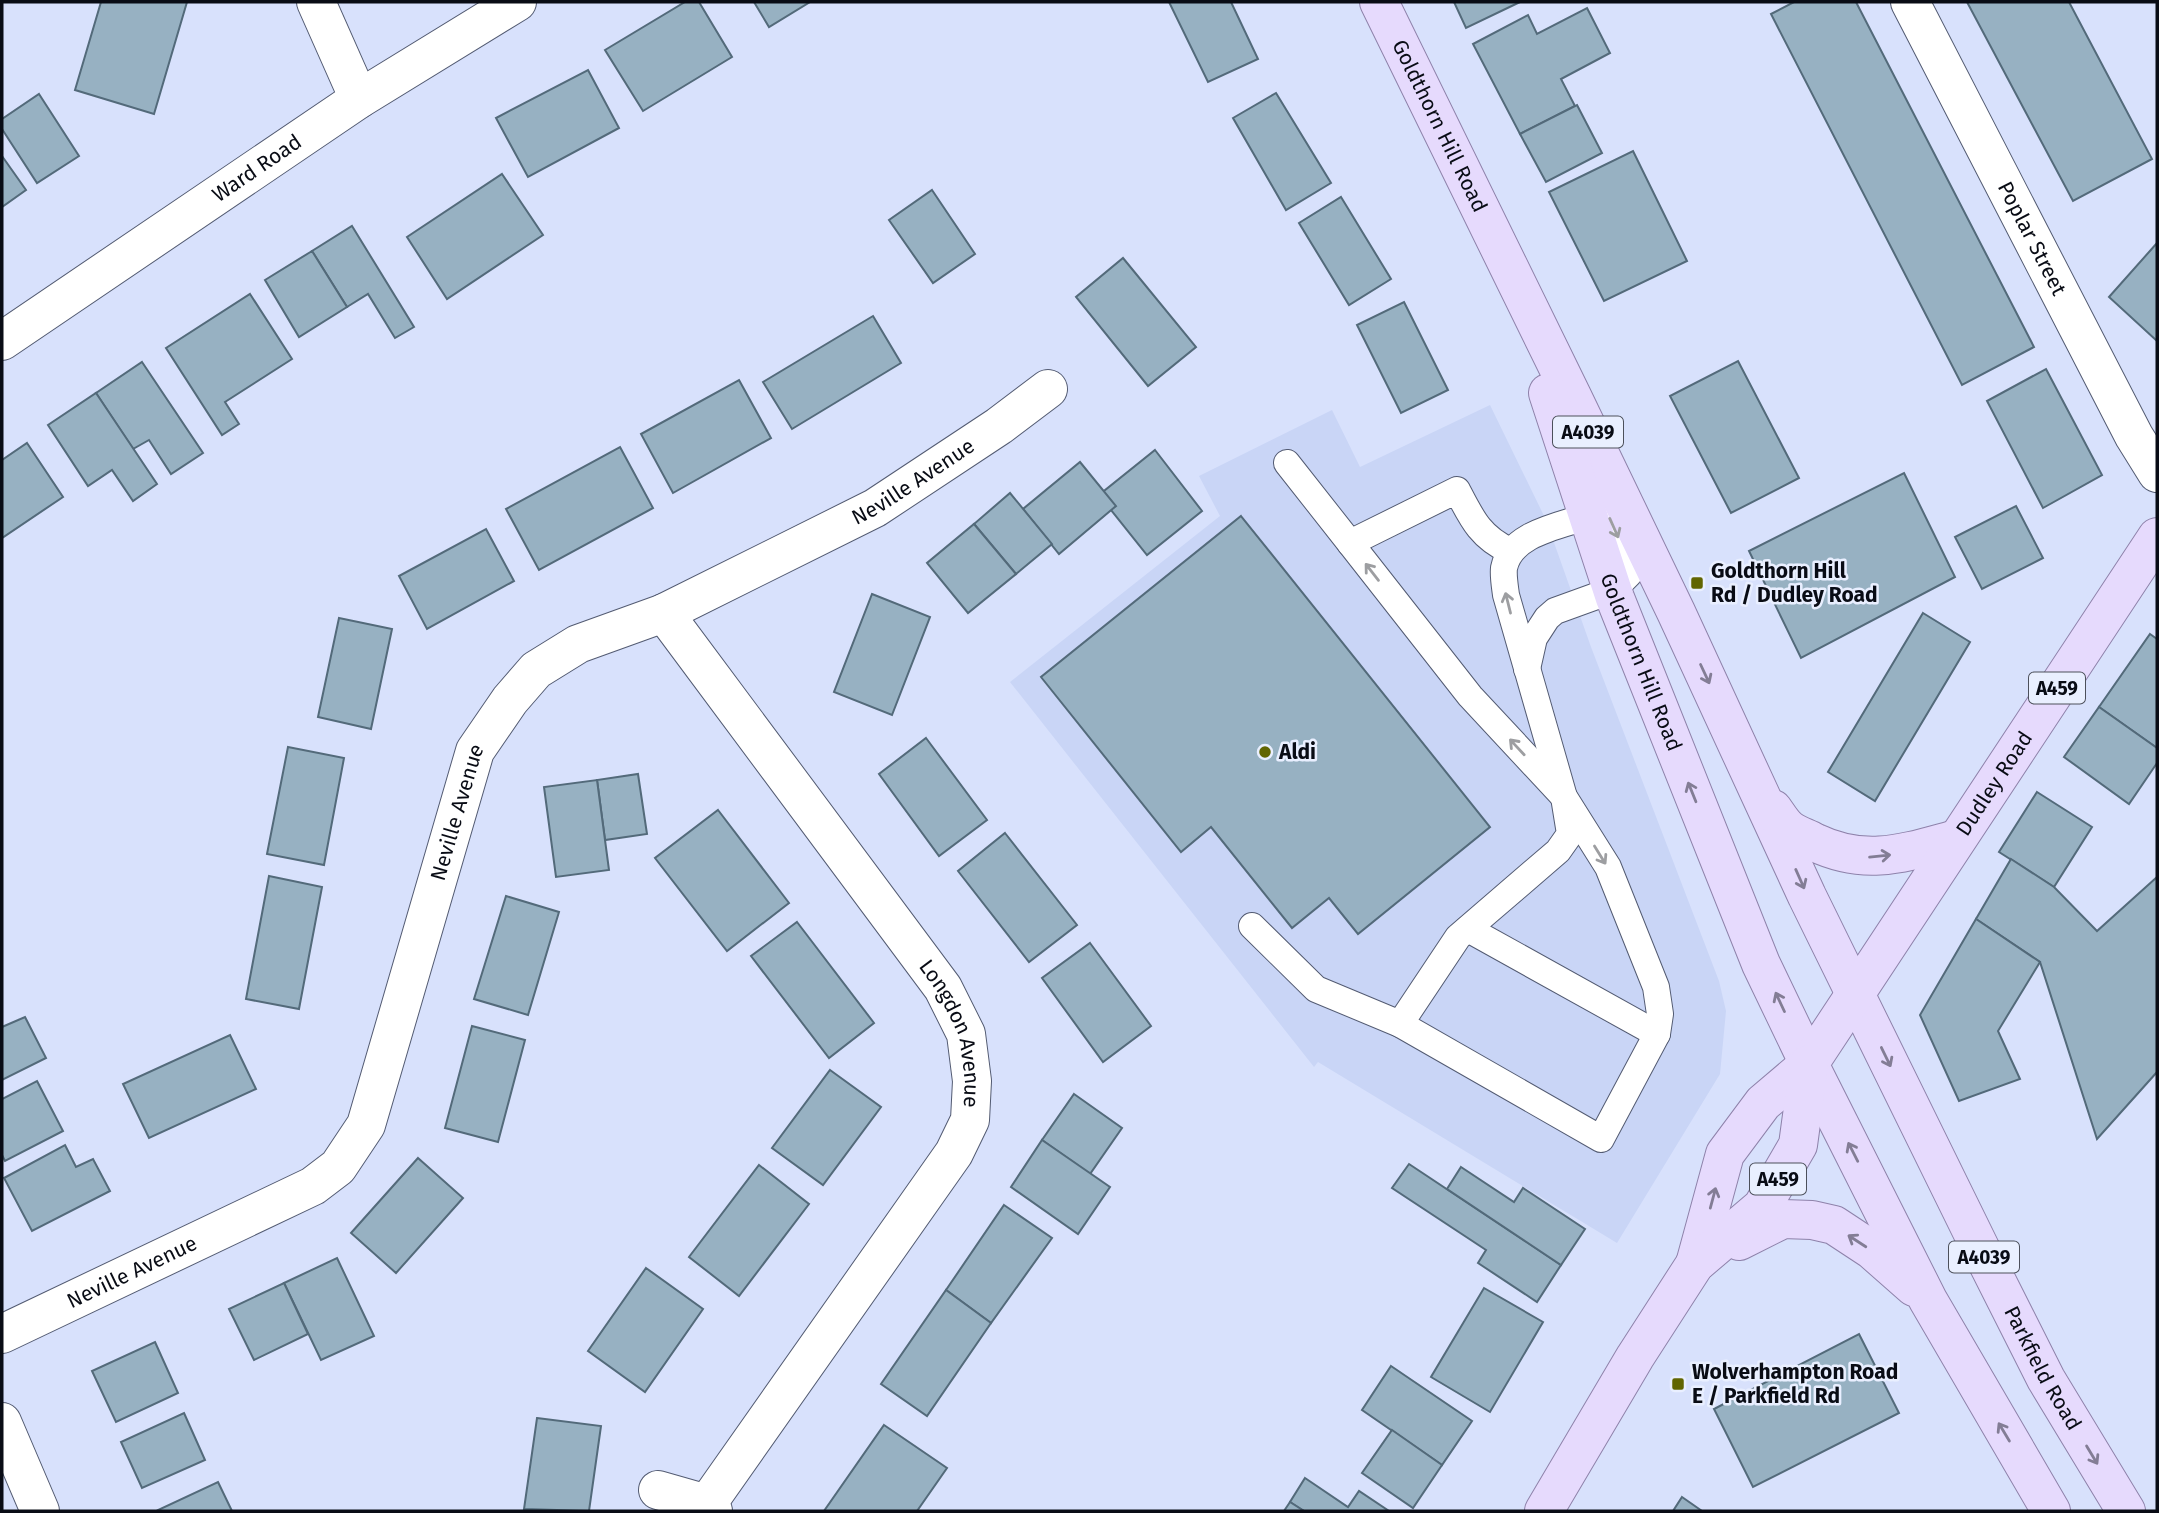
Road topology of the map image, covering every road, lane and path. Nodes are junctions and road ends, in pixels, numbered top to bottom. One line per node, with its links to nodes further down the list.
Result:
1 (316, 2): 5 (street)
2 (517, 2): 5 (street, Ward Road)
3 (1379, 2): 6 (main road, Goldthorn Hill Road / A4039)
4 (1910, 2): 11 (street, Poplar Street)
5 (359, 99): 7 (street, Ward Road)
6 (1501, 252): 9 (main road, Goldthorn Hill Road / A4039); 12 (main road, Goldthorn Hill Road / A4039)
7 (2, 341)
8 (1048, 389): 17 (street, Neville Avenue)
9 (1593, 441): 16 (lane, one-way to 16); 19 (main road, Goldthorn Hill Road / A4039, one-way to 19)
10 (1287, 463): 14 (lane)
11 (2157, 472)
12 (1588, 516): 15 (lane); 16 (main road, Goldthorn Hill Road / A4039)
13 (2157, 537): 21 (main road, Dudley Road / A459)
14 (1350, 543): 15 (lane); 20 (lane, one-way to 14)
15 (1510, 551): 18 (lane, one-way to 15)
16 (1613, 590): 18 (lane); 27 (main road, Goldthorn Hill Road / A4039, one-way to 16)
17 (664, 613): 30 (street, Neville Avenue); 33 (street, Longdon Avenue)
18 (1527, 669): 20 (lane)
19 (1761, 795): 21 (main road, one-way to 21); 24 (main road, Goldthorn Hill Road / A4039, one-way to 24)
20 (1564, 797): 23 (lane); 26 (lane, one-way to 26)
21 (1956, 839): 24 (main road, Dudley Road / A459)
22 (1252, 926): 25 (lane)
23 (1468, 929): 25 (lane); 26 (lane)
24 (1856, 996): 27 (main road, A459); 37 (main road, Parkfield Road / A4039, one-way to 37)
25 (1400, 1024): 26 (lane)
26 (1657, 1034)
27 (1809, 1064): 28 (main road, A459, one-way to 27); 28 (main road, A459); 29 (main road, A4039, one-way to 27)
28 (1695, 1264): 29 (main road, one-way to 28); 35 (main road, A459)
29 (1928, 1300): 36 (main road, A4039, one-way to 29)
30 (2, 1334)
31 (2, 1422): 34 (street)
32 (658, 1490): 33 (street, Longdon Avenue)
33 (710, 1507)
34 (40, 1511)
35 (1544, 1511)
36 (2051, 1511)
37 (2126, 1511)

